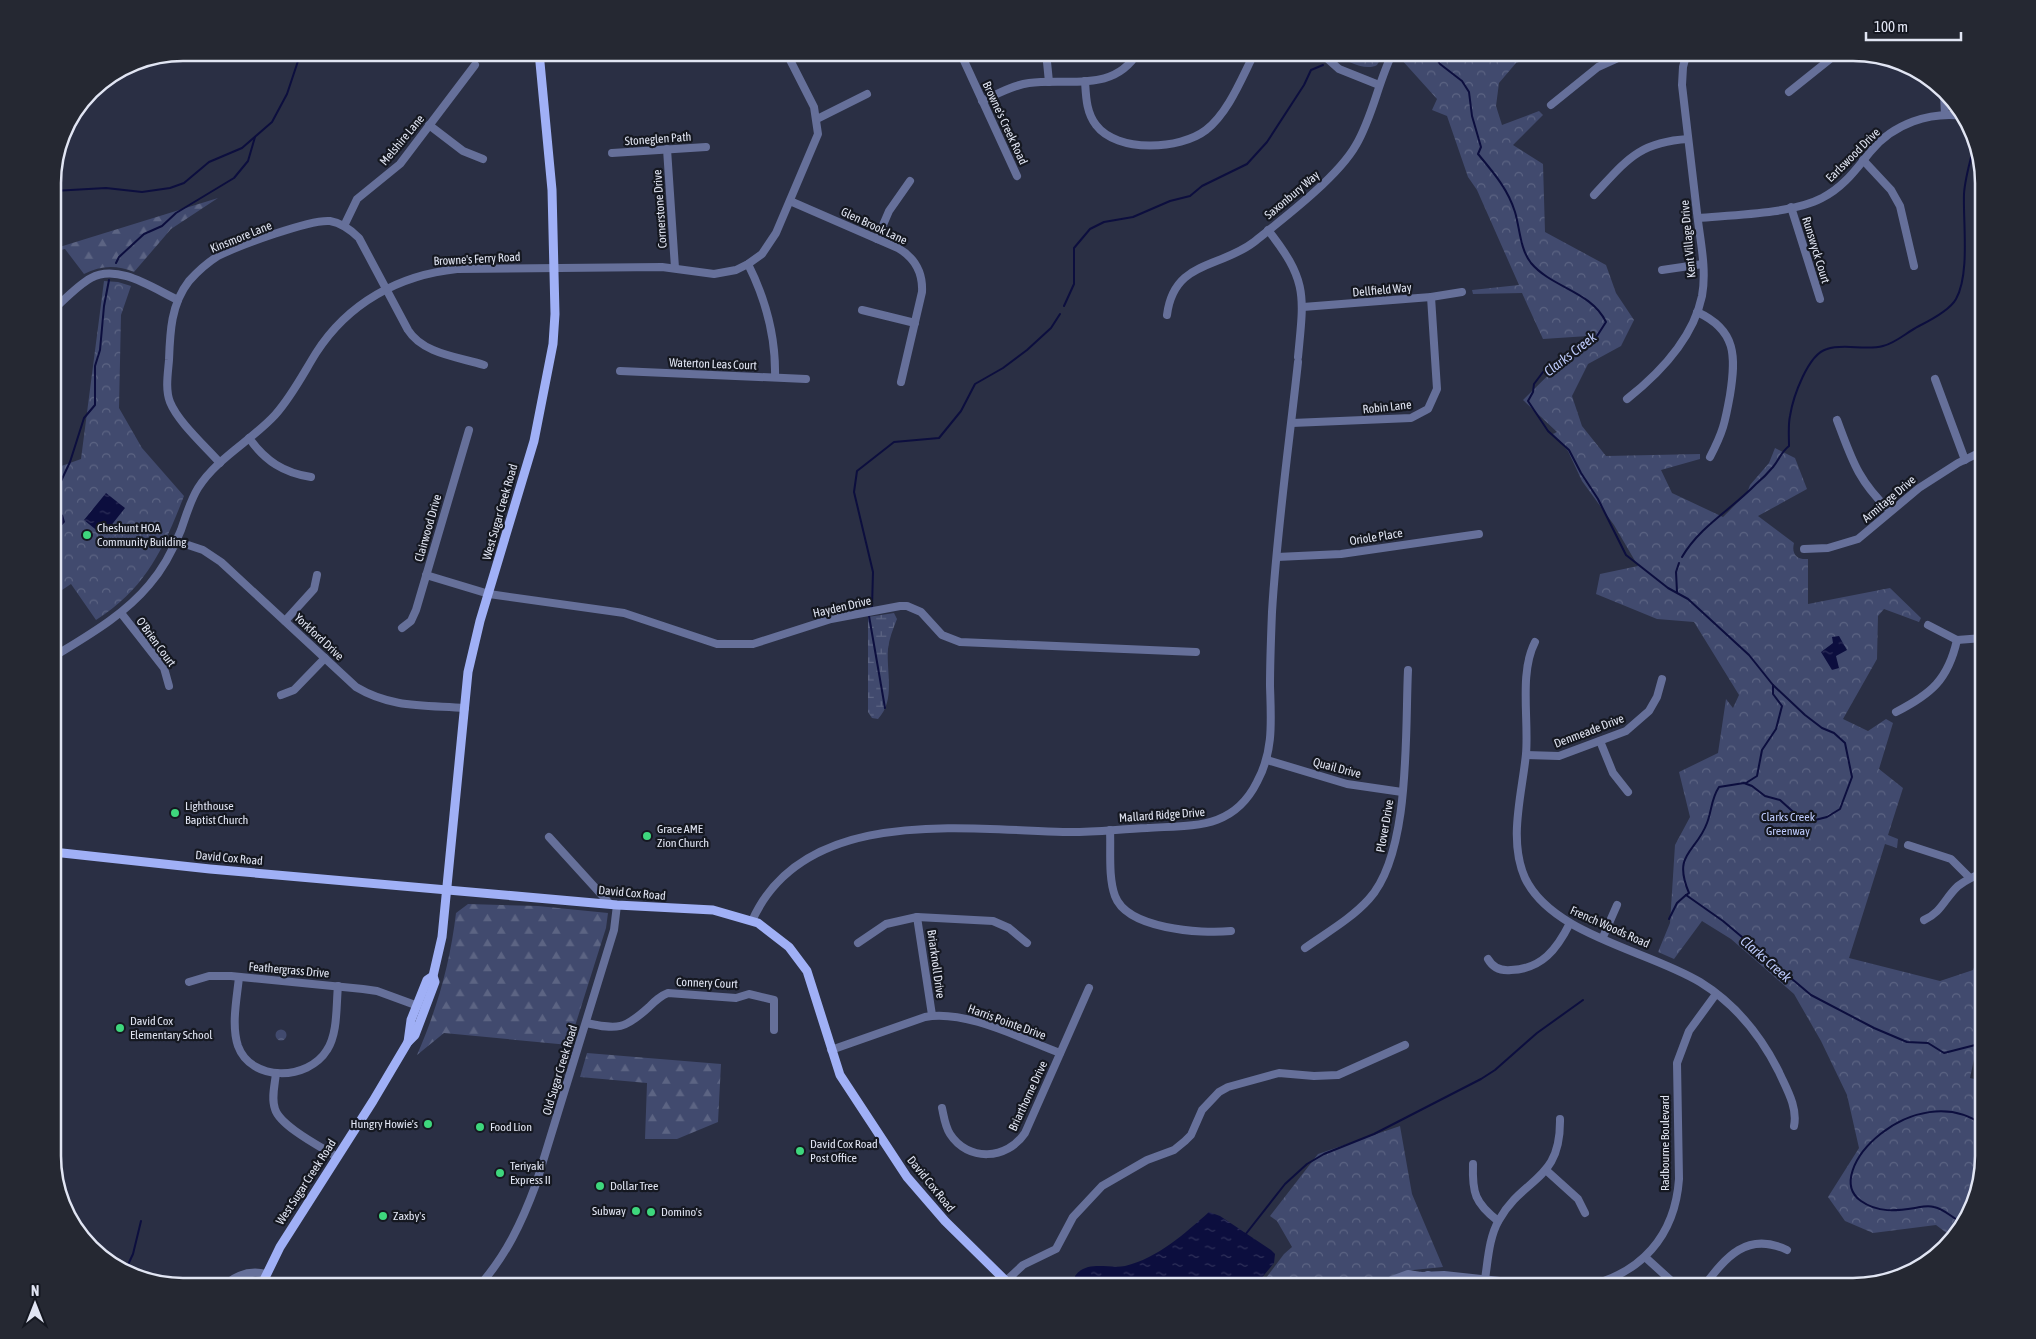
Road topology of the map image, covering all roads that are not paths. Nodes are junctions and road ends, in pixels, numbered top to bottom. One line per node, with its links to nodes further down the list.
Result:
1 (541, 61): 43 (main road, West Sugar Creek Road)
2 (791, 61): 23 (street, Browne's Ferry Road)
3 (964, 61): 18 (street, Browne's Creek Road)
4 (1047, 61): 14 (street)
5 (1132, 61): 13 (street)
6 (1250, 61): 13 (street)
7 (1330, 61): 15 (street)
8 (1389, 61): 15 (street, Saxonbury Way)
9 (1611, 61): 20 (street)
10 (1685, 61): 25 (street, Kent Village Drive)
11 (1828, 61): 16 (street)
12 (475, 65): 24 (street, Melshire Lane)
13 (1086, 81): 14 (street)
14 (1049, 82): 18 (street)
15 (1379, 85): 38 (street, Saxonbury Way)
16 (1789, 92)
17 (867, 94): 23 (street)
18 (982, 101): 31 (street, Browne's Creek Road)
19 (1944, 103): 21 (street)
20 (1551, 105)
21 (1945, 115): 22 (street, Earlswood Drive); 30 (street, Earlswood Drive)
22 (1954, 115)
23 (817, 119): 34 (street, Browne's Ferry Road)
24 (429, 125): 29 (street); 37 (street, Melshire Lane)
25 (1688, 138): 33 (street); 36 (street, Kent Village Drive)
26 (706, 147): 27 (street, Stoneglen Path)
27 (667, 149): 28 (street, Stoneglen Path); 44 (street, Cornerstone Drive)
28 (612, 153)
29 (483, 159)
30 (1864, 160): 35 (street, Earlswood Drive); 42 (street)
31 (1017, 176)
32 (910, 182): 39 (street)
33 (1594, 195)
34 (790, 201): 39 (street, Glen Brook Lane); 40 (street, Browne's Ferry Road)
35 (1791, 207): 36 (street, Earlswood Drive); 49 (street, Runswyck Court)
36 (1698, 218): 41 (street, Kent Village Drive)
37 (344, 226): 46 (street); 50 (street, Kinsmore Lane)
38 (1268, 230): 52 (street, Mallard Ridge Drive); 55 (street, Saxonbury Way)
39 (878, 239): 56 (street, Glen Brook Lane)
40 (748, 264): 44 (street, Browne's Ferry Road); 59 (street)
41 (1703, 264): 45 (street); 54 (street, Kent Village Drive)
42 (1914, 266)
43 (554, 267): 44 (street, Browne's Ferry Road); 46 (street, Browne's Ferry Road); 80 (main road, West Sugar Creek Road)
44 (675, 268)
45 (1662, 270)
46 (386, 288): 57 (street); 67 (street, Browne's Ferry Road)
47 (1462, 292): 48 (street, Dellfield Way)
48 (1431, 297): 52 (street, Dellfield Way); 65 (street, Robin Lane)
49 (1820, 299)
50 (178, 300): 51 (street); 71 (street, Kinsmore Lane)
51 (62, 302)
52 (1303, 307): 65 (street, Mallard Ridge Drive)
53 (862, 310): 56 (street)
54 (1697, 312): 63 (street, Kent Village Drive); 69 (street)
55 (1167, 315)
56 (916, 323): 62 (street, Glen Brook Lane)
57 (484, 365)
58 (620, 371): 59 (street, Waterton Leas Court)
59 (775, 378): 60 (street, Waterton Leas Court)
60 (806, 379)
61 (1935, 379): 70 (street)
62 (901, 382)
63 (1627, 398)
64 (1837, 420): 73 (street)
65 (1292, 423): 77 (street, Mallard Ridge Drive)
66 (469, 430): 79 (street, Clairwood Drive)
67 (249, 438): 71 (street, Browne's Ferry Road); 72 (street)
68 (1975, 455): 70 (street, Armitage Drive)
69 (1710, 457)
70 (1965, 460): 73 (street, Armitage Drive)
71 (220, 464): 75 (street, Browne's Ferry Road)
72 (311, 477)
73 (1890, 511): 76 (street, Armitage Drive)
74 (1478, 534): 77 (street, Oriole Place)
75 (176, 541): 81 (street, Browne's Ferry Road); 82 (street, Yorkford Drive)
76 (1804, 549)
77 (1277, 557): 99 (street, Mallard Ridge Drive)
78 (317, 575): 82 (street)
79 (426, 575): 80 (street, Hayden Drive); 84 (street, Clairwood Drive)
80 (489, 594): 89 (street, Hayden Drive); 95 (main road, West Sugar Creek Road)
81 (121, 613): 88 (street, Browne's Ferry Road); 93 (street, O'Brien Court)
82 (285, 621): 90 (street, Yorkford Drive)
83 (1928, 625): 86 (street)
84 (402, 628)
85 (1975, 639): 86 (street)
86 (1957, 640): 96 (street)
87 (1535, 642): 98 (street, French Woods Road)
88 (62, 651)
89 (1196, 652)
90 (325, 658): 94 (street); 95 (street, Yorkford Drive)
91 (1408, 670): 100 (street, Plover Drive)
92 (1662, 679): 97 (street, Denmeade Drive)
93 (169, 686)
94 (281, 695)
95 (464, 708): 108 (main road, West Sugar Creek Road)
96 (1896, 712)
97 (1600, 741): 98 (street, Denmeade Drive); 101 (street)
98 (1526, 756): 114 (street, French Woods Road)
99 (1267, 760): 100 (street, Quail Drive); 102 (street, Mallard Ridge Drive)
100 (1402, 792): 119 (street, Plover Drive)
101 (1628, 792)
102 (1110, 830): 112 (street, Mallard Ridge Drive); 115 (street)
103 (549, 837): 109 (street)
104 (1908, 845): 107 (street)
105 (62, 853): 108 (main road, David Cox Road)
106 (1975, 876): 107 (street)
107 (1970, 878): 113 (street)
108 (445, 889): 109 (main road, David Cox Road); 121 (main road, West Sugar Creek Road)
109 (613, 905): 112 (main road, David Cox Road); 129 (street, Old Sugar Creek Road)
110 (1617, 905): 116 (street)
111 (917, 917): 117 (street); 118 (street); 128 (street, Briarknoll Drive)
112 (752, 920): 133 (main road, David Cox Road)
113 (1924, 920)
114 (1570, 923): 116 (street, French Woods Road); 120 (street)
115 (1230, 931)
116 (1603, 937): 126 (street, French Woods Road)
117 (858, 943)
118 (1027, 943)
119 (1305, 948)
120 (1488, 959)
121 (433, 976): 127 (main road, West Sugar Creek Road); 131 (main road, West Sugar Creek Road)
122 (239, 977): 123 (street, Feathergrass Drive); 124 (street, Feathergrass Drive); 135 (street, Feathergrass Drive)
123 (189, 982)
124 (338, 986): 127 (street, Feathergrass Drive); 135 (street, Feathergrass Drive)
125 (1089, 988): 134 (street, Briarthorne Drive)
126 (1716, 994): 138 (street, French Woods Road); 145 (street, Radbourne Boulevard)
127 (418, 1006): 131 (main road, West Sugar Creek Road)
128 (932, 1015): 133 (street, Harris Pointe Drive); 134 (street, Harris Pointe Drive)
129 (586, 1023): 130 (street, Connery Court); 150 (street, Old Sugar Creek Road)
130 (774, 1030)
131 (408, 1042): 139 (main road, West Sugar Creek Road)
132 (1405, 1045): 152 (street)
133 (831, 1050): 151 (main road, David Cox Road)
134 (1060, 1053): 136 (street, Briarthorne Drive)
135 (276, 1073): 139 (street)
136 (942, 1108)
137 (1560, 1119): 141 (street)
138 (1794, 1126)
139 (337, 1157): 146 (main road, West Sugar Creek Road)
140 (1473, 1164): 143 (street)
141 (1547, 1171): 142 (street); 143 (street)
142 (1586, 1214)
143 (1498, 1221): 156 (street)
144 (1787, 1250): 159 (street)
145 (1645, 1257): 157 (street, Radbourne Boulevard); 158 (street)
146 (266, 1274): 148 (street); 149 (main road, West Sugar Creek Road)
147 (1424, 1276): 153 (street); 154 (street); 155 (street)
148 (237, 1278)
149 (264, 1278)
150 (486, 1278)
151 (1003, 1278)
152 (1013, 1278)
153 (1397, 1278)
154 (1421, 1278)
155 (1465, 1278)
156 (1485, 1278)
157 (1614, 1278)
158 (1668, 1278)
159 (1710, 1278)

